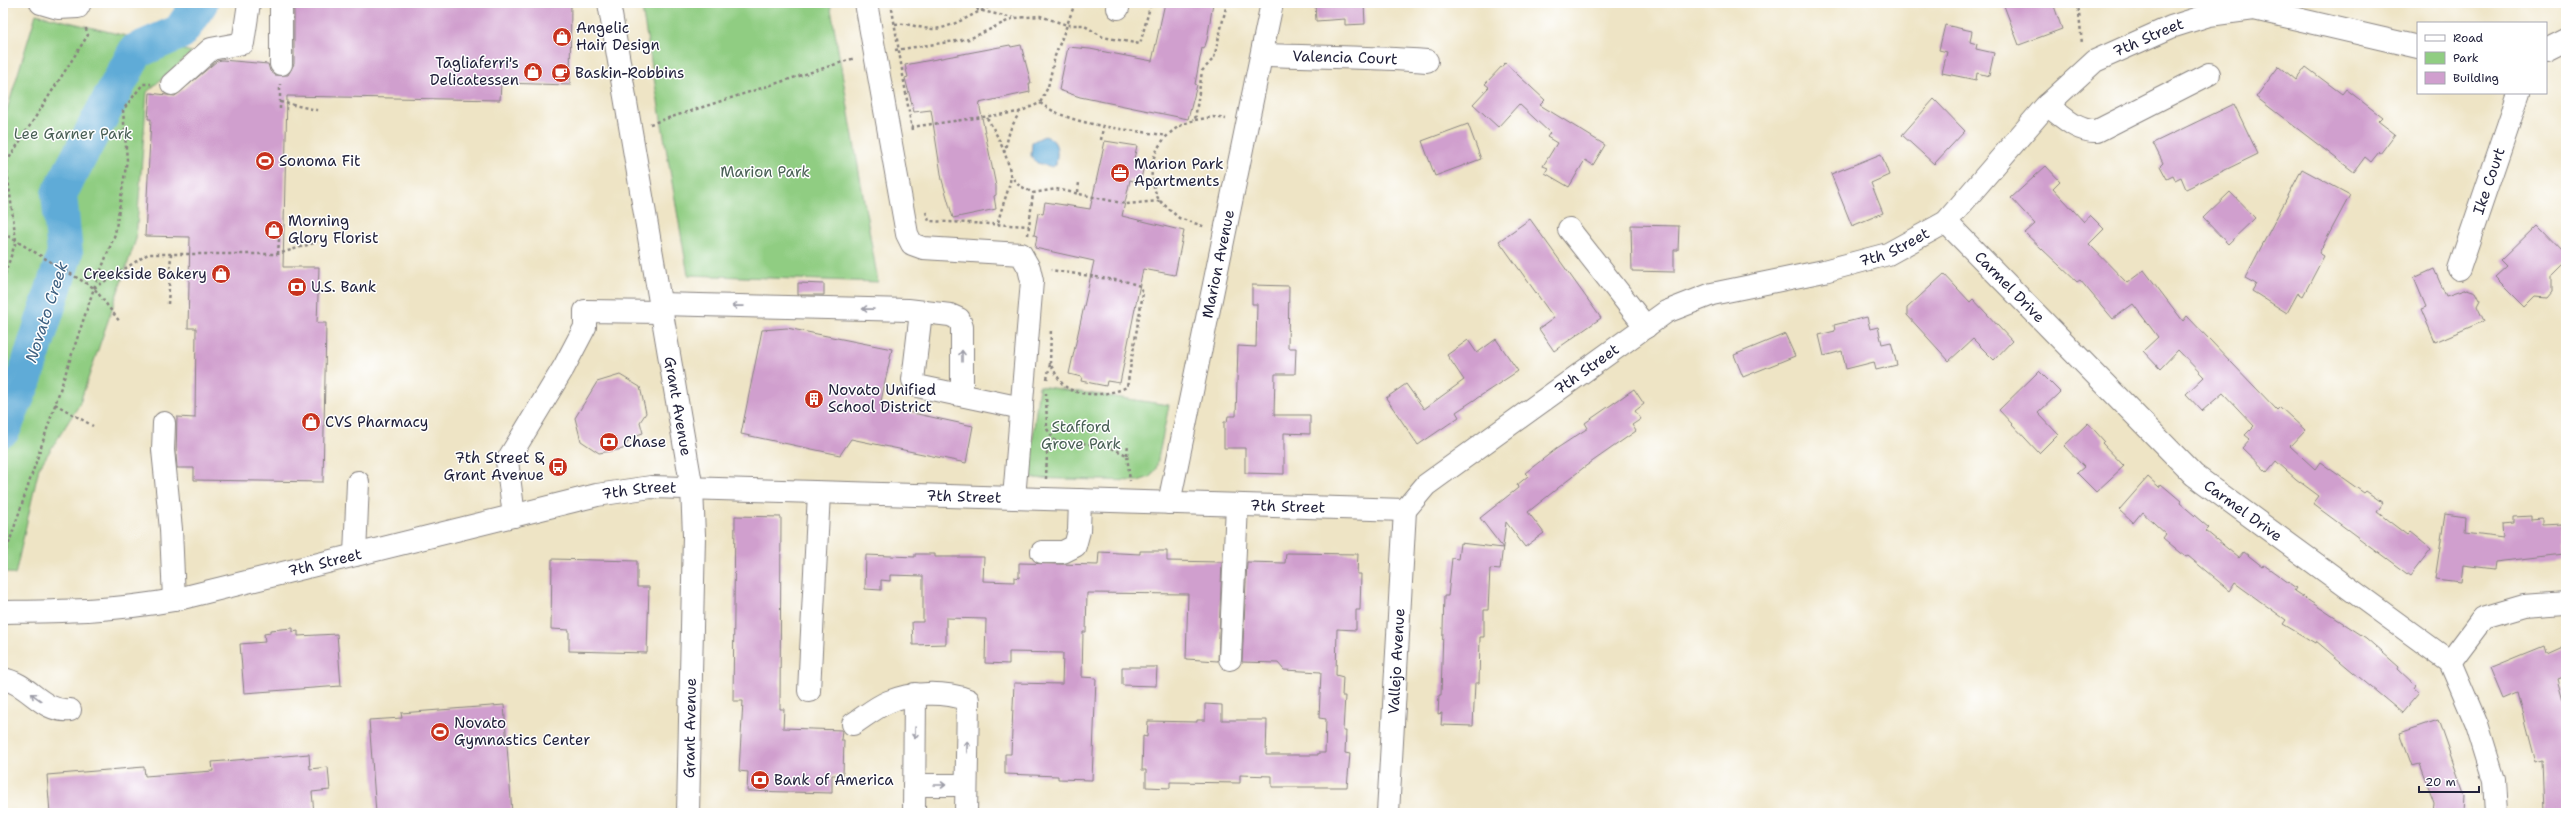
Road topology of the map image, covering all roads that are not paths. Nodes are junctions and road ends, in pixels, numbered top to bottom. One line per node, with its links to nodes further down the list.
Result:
1 (41, 3): 7 (street)
2 (249, 3): 15 (street)
3 (281, 3): 13 (street)
4 (609, 3): 21 (street, Grant Avenue)
5 (866, 3): 25 (street)
6 (1272, 3): 11 (street, Marion Avenue)
7 (79, 5)
8 (2566, 40): 10 (street)
9 (2417, 47): 17 (street, 7th Street)
10 (2547, 50)
11 (1262, 55): 12 (street, Valencia Court); 32 (street, Marion Avenue)
12 (1427, 60)
13 (281, 64)
14 (2209, 74): 17 (street)
15 (172, 84)
16 (2519, 94): 20 (street, Ike Court)
17 (2048, 105): 18 (street, 7th Street)
18 (1946, 222): 23 (street, 7th Street); 42 (street, Carmel Drive)
19 (1568, 229): 23 (street)
20 (2459, 269)
21 (661, 308): 22 (street, one-way to 21); 28 (street, Grant Avenue); 35 (street)
22 (921, 312): 24 (street, one-way to 22); 24 (street)
23 (1646, 327): 34 (street, 7th Street)
24 (962, 395): 25 (street)
25 (1022, 408): 30 (street)
26 (164, 423): 38 (street)
27 (358, 482): 37 (street)
28 (692, 489): 29 (street, 7th Street); 35 (street, 7th Street); 50 (street, Grant Avenue)
29 (819, 493): 30 (street, 7th Street); 44 (street)
30 (1014, 498): 31 (street, 7th Street)
31 (1080, 500): 32 (street, 7th Street); 36 (street)
32 (1169, 503): 33 (street, 7th Street)
33 (1237, 505): 34 (street, 7th Street); 41 (street)
34 (1405, 510): 53 (street, Vallejo Avenue)
35 (514, 516): 37 (street, 7th Street)
36 (1042, 552)
37 (355, 555): 38 (street, 7th Street)
38 (174, 600): 40 (street, 7th Street)
39 (2566, 603): 42 (street)
40 (3, 612)
41 (1230, 659)
42 (2450, 662): 54 (street)
43 (3, 679): 46 (street, one-way to 43)
44 (809, 691)
45 (915, 694): 47 (street); 48 (street, one-way to 48); 49 (street, one-way to 45)
46 (70, 710)
47 (853, 724)
48 (914, 785): 49 (street, one-way to 49); 51 (street)
49 (966, 786): 52 (street)
50 (688, 813)
51 (914, 813)
52 (966, 813)
53 (1388, 813)
54 (2496, 813)

